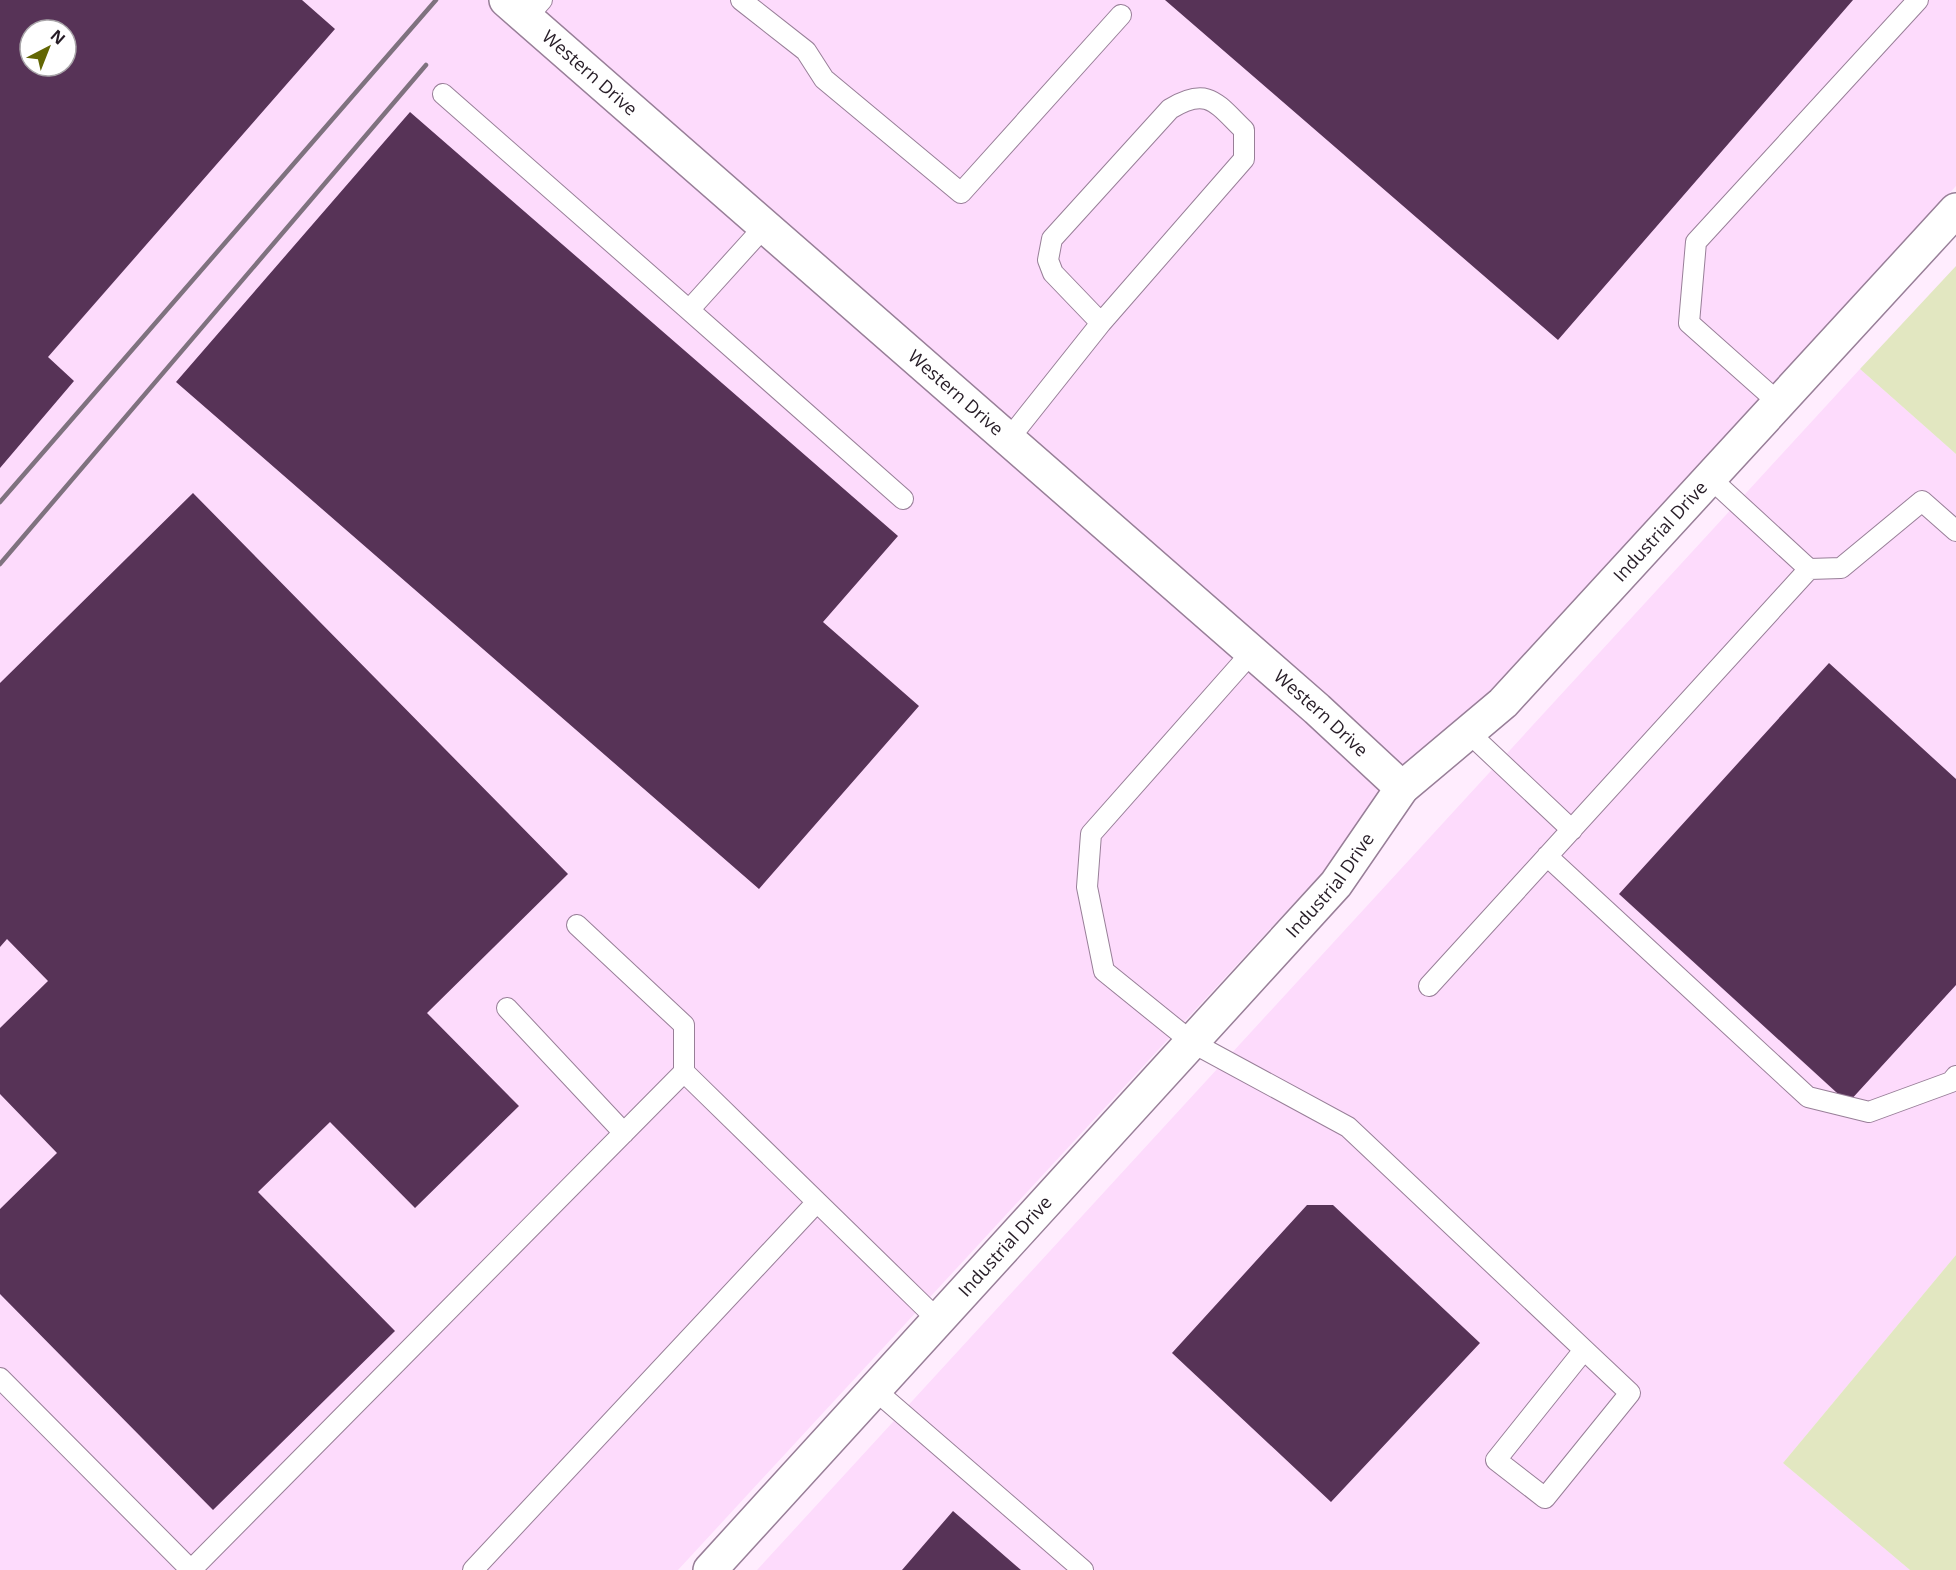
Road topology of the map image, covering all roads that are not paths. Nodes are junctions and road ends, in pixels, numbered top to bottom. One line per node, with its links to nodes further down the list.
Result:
1 (741, 0): 4 (lane)
2 (1918, 0): 10 (lane)
3 (525, 6): 7 (street, Western Drive)
4 (1121, 15)
5 (442, 94): 8 (lane)
6 (1956, 210): 10 (street, Industrial Drive)
7 (764, 227): 8 (lane); 11 (street, Western Drive)
8 (689, 309): 13 (lane)
9 (1101, 323): 9 (lane); 11 (lane)
10 (1779, 404): 12 (street, Industrial Drive)
11 (1008, 440): 16 (street, Western Drive)
12 (1710, 478): 15 (lane); 17 (street, Industrial Drive)
13 (903, 499)
14 (1956, 531): 15 (lane)
15 (1809, 569): 19 (lane)
16 (1252, 652): 18 (street, Western Drive); 24 (lane)
17 (1468, 732): 18 (street, Industrial Drive); 19 (lane)
18 (1402, 788): 24 (street, Industrial Drive)
19 (1572, 830): 20 (lane)
20 (1547, 856): 22 (lane); 26 (lane)
21 (577, 925): 25 (lane)
22 (1429, 986)
23 (507, 1008): 27 (lane)
24 (1192, 1043): 29 (street, Industrial Drive); 30 (lane)
25 (684, 1072): 27 (lane); 28 (lane)
26 (1956, 1076)
27 (624, 1133): 33 (lane)
28 (817, 1202): 29 (lane); 34 (lane)
29 (938, 1320): 32 (street, Industrial Drive)
30 (1584, 1350): 30 (lane)
31 (0, 1378): 33 (lane)
32 (875, 1390): 35 (street, Industrial Drive); 36 (lane)
33 (191, 1570)
34 (473, 1570)
35 (710, 1570)
36 (1083, 1570)

